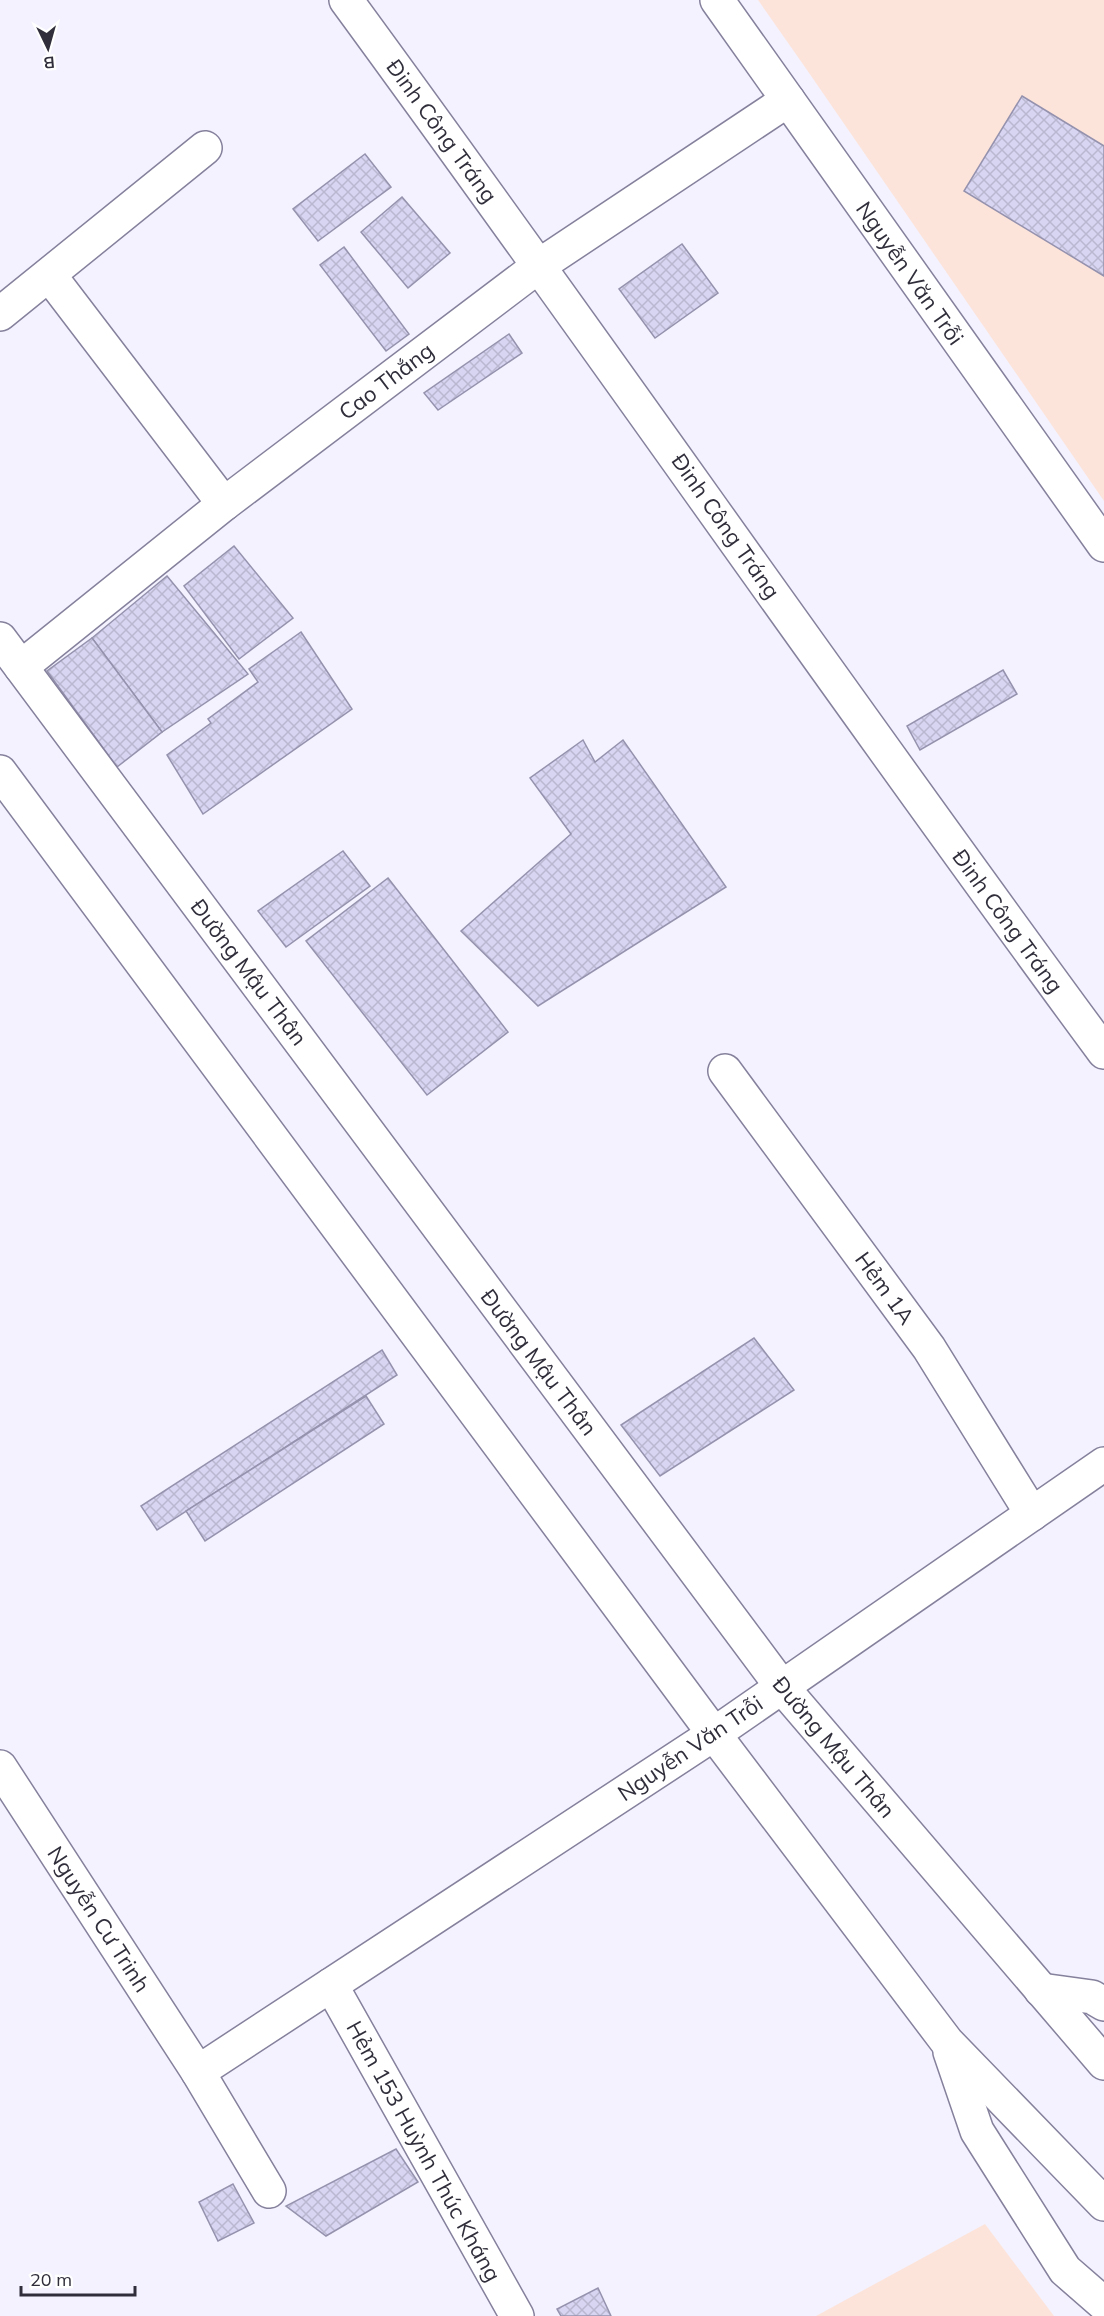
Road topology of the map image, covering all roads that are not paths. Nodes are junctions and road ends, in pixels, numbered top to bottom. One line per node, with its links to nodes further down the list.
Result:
1 (346, 0): 5 (street, Đinh Công Tráng)
2 (717, 0): 3 (street, Nguyễn Văn Trỗi)
3 (788, 100): 5 (street, Cao Thắng); 9 (street, Nguyễn Văn Trỗi)
4 (205, 148): 6 (street)
5 (540, 265): 8 (street, Cao Thắng); 13 (street, Đinh Công Tráng)
6 (50, 276): 7 (street); 8 (street)
7 (0, 314)
8 (224, 504): 11 (street, Cao Thắng)
9 (1104, 545)
10 (0, 639): 11 (street, Đường Mậu Thân)
11 (11, 675): 17 (street, Đường Mậu Thân)
12 (0, 772): 18 (street)
13 (1104, 1052)
14 (725, 1071): 16 (street, Hẻm 1A)
15 (1104, 1464): 16 (street, Nguyễn Văn Trỗi)
16 (1032, 1514): 17 (street, Nguyễn Văn Trỗi)
17 (782, 1687): 18 (street, Nguyễn Văn Trỗi); 21 (street, Đường Mậu Thân)
18 (714, 1734): 20 (street, Nguyễn Văn Trỗi); 23 (street)
19 (0, 1767): 25 (street, Nguyễn Cư Trinh)
20 (331, 1985): 25 (street); 29 (street, Hẻm 153 Huỳnh Thúc Kháng)
21 (1041, 1990): 22 (street); 24 (street, Đường Mậu Thân)
22 (1104, 2004)
23 (947, 2042): 27 (street); 28 (street)
24 (1104, 2063)
25 (198, 2072): 26 (street, Nguyễn Cư Trinh)
26 (269, 2191)
27 (1095, 2196)
28 (1104, 2304)
29 (517, 2316)

